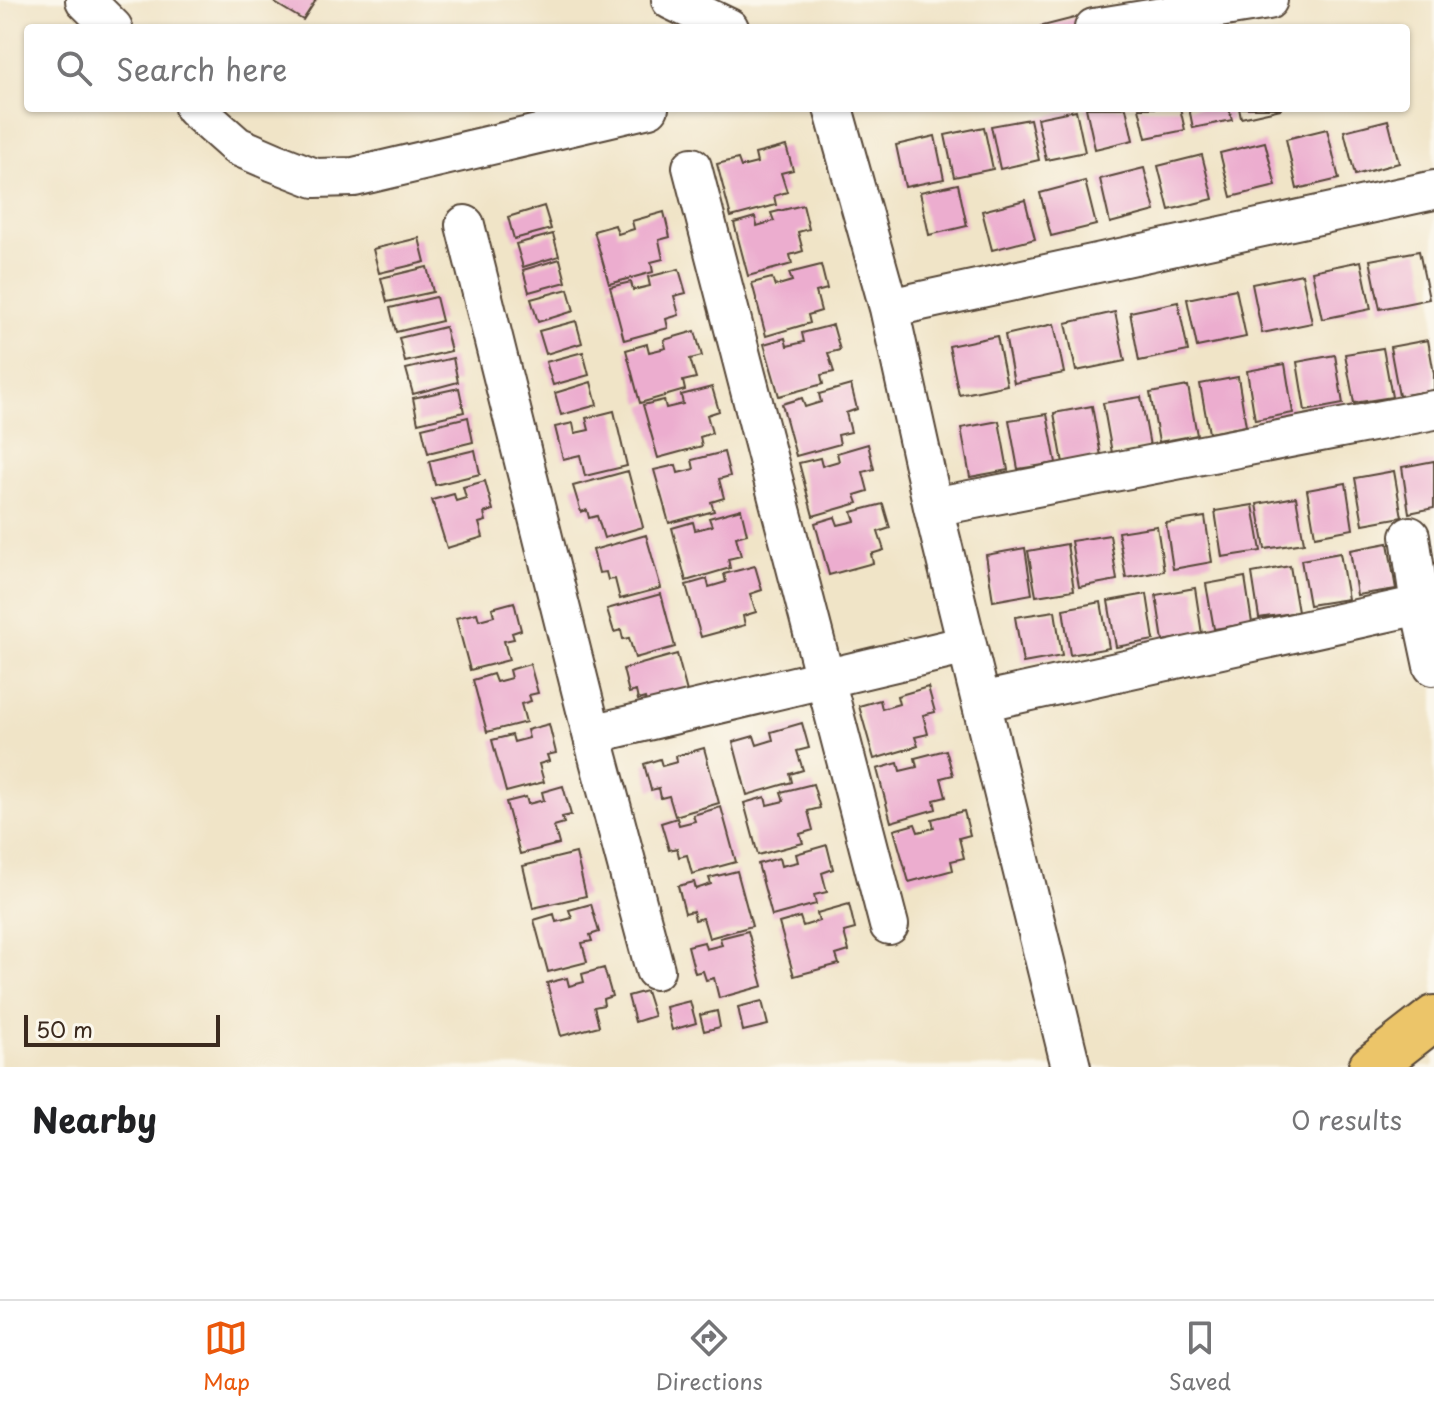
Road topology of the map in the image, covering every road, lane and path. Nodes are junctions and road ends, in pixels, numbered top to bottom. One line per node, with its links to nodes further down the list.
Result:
1 (85, 0): 5 (street)
2 (671, 0): 6 (street)
3 (1268, 0): 4 (street)
4 (1098, 18)
5 (109, 24)
6 (721, 24)
7 (199, 112): 8 (street)
8 (632, 112)
9 (834, 112): 13 (street)
10 (692, 167): 20 (street)
11 (1434, 190): 13 (street)
12 (465, 225): 22 (street)
13 (889, 308): 15 (street)
14 (1434, 410): 15 (street)
15 (933, 507): 18 (street)
16 (1410, 536): 17 (street)
17 (1420, 605): 19 (street); 21 (street)
18 (967, 645): 20 (street); 21 (street)
19 (1433, 666)
20 (824, 680): 22 (street); 23 (street)
21 (981, 702): 26 (street)
22 (592, 734): 24 (street)
23 (889, 925)
24 (655, 970)
25 (1434, 1018): 27 (main road)
26 (1071, 1067)
27 (1371, 1067)

